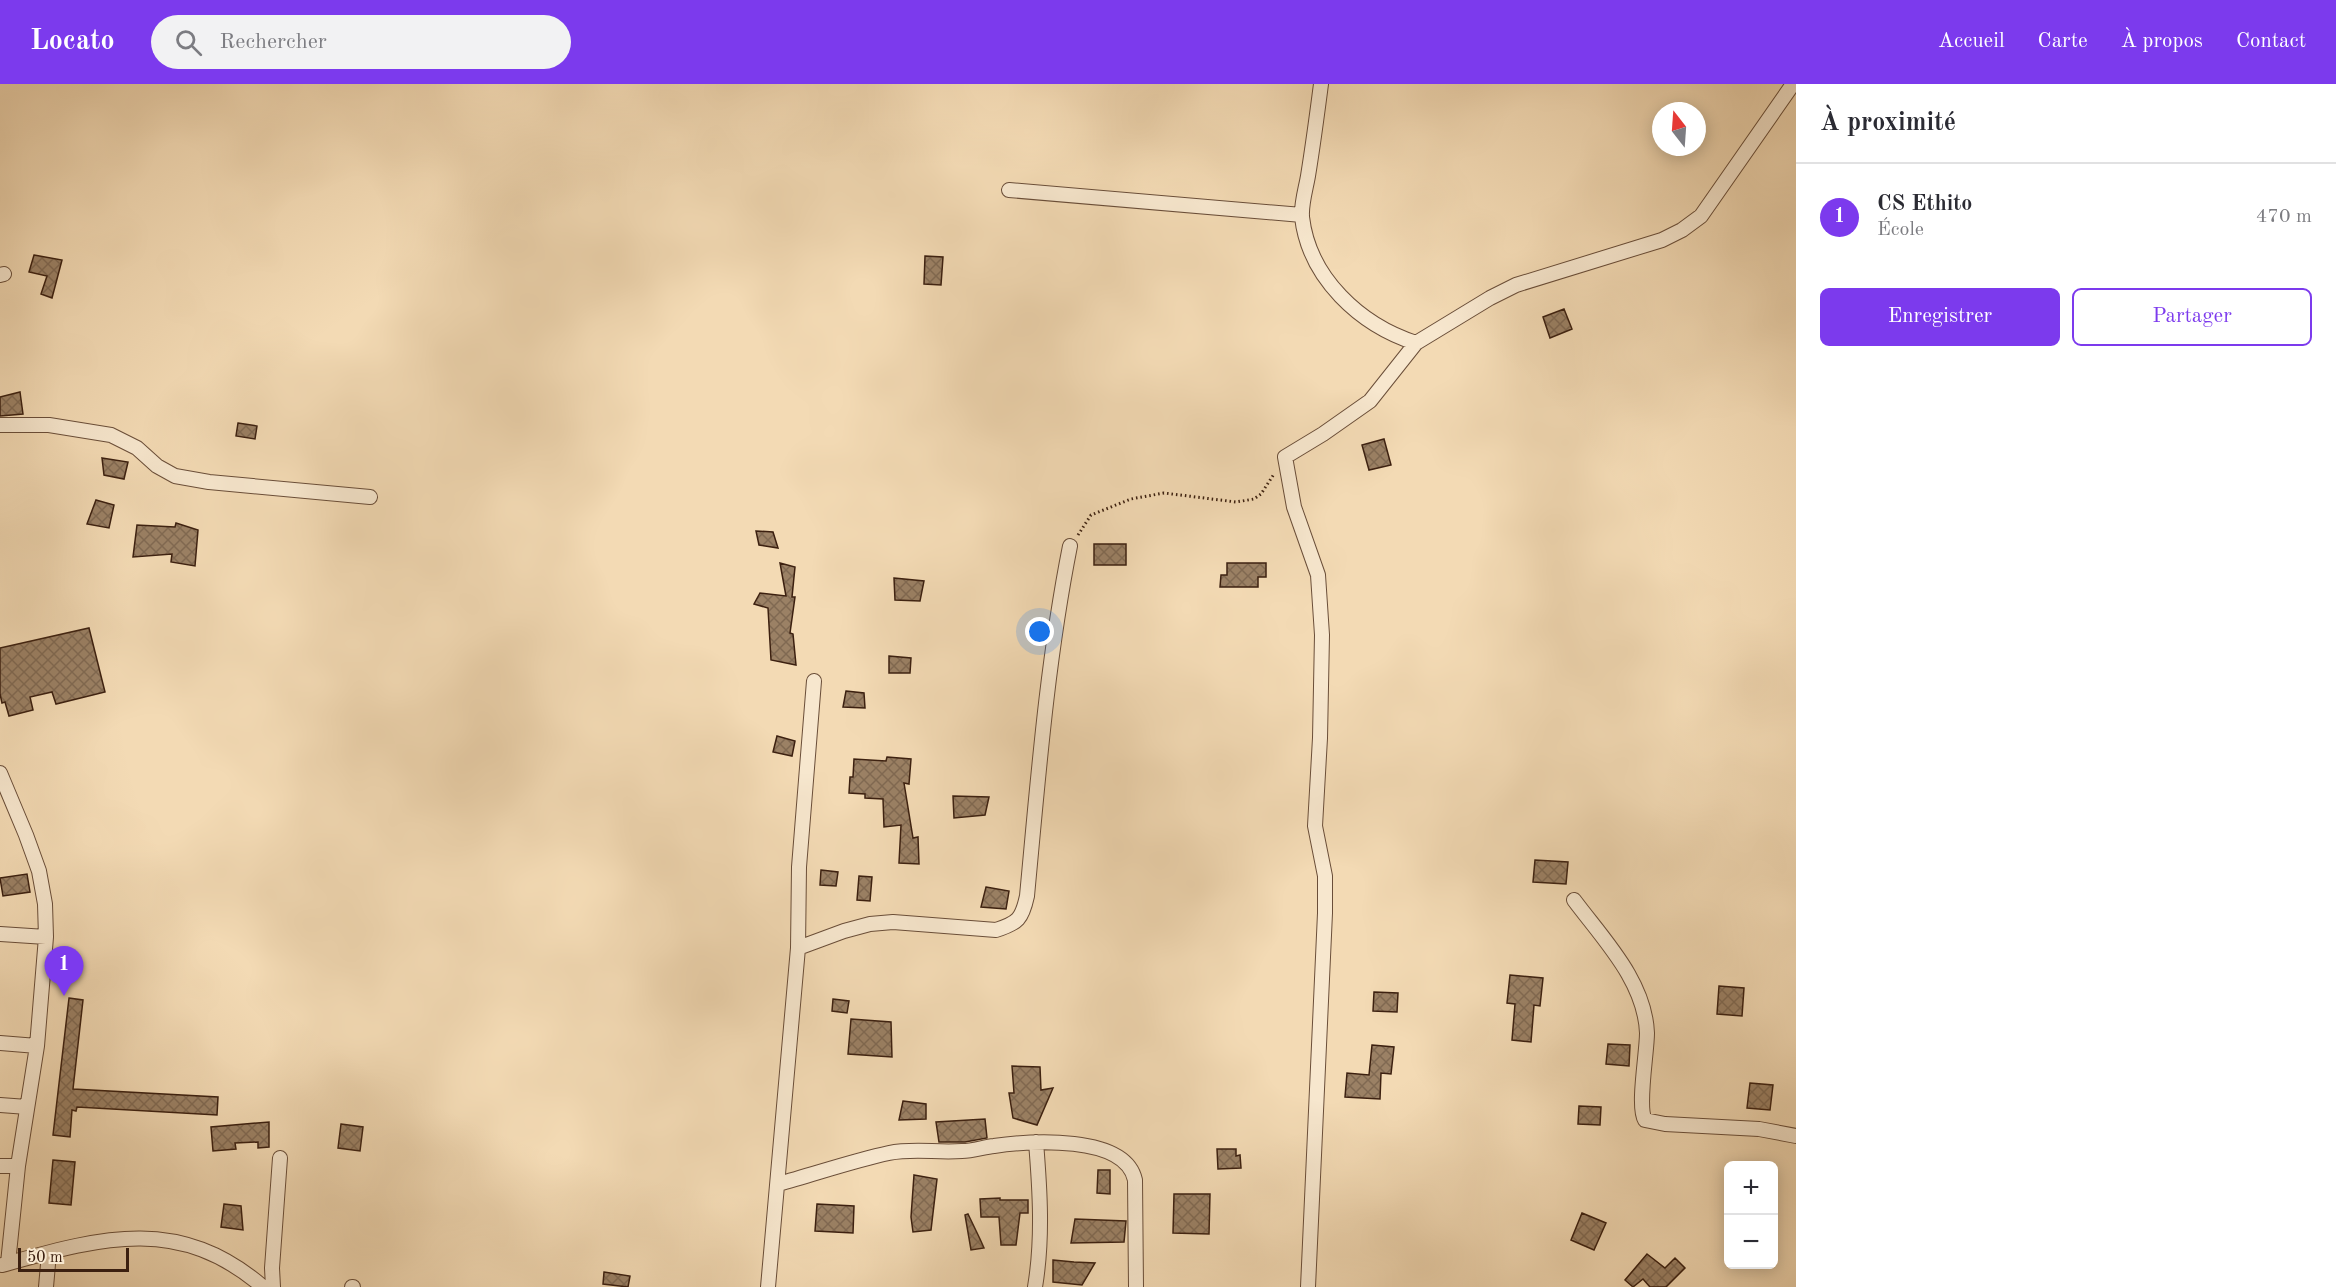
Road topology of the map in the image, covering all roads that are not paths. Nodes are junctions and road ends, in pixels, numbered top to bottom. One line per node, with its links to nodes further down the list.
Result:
1 (1321, 84): 4 (street)
2 (1793, 84): 5 (street)
3 (1009, 190): 4 (street)
4 (1302, 215): 5 (street)
5 (1416, 343): 33 (street)
6 (0, 425): 7 (street)
7 (370, 497)
8 (1070, 546): 14 (street)
9 (814, 681): 14 (street)
10 (0, 773): 13 (street)
11 (1574, 900): 19 (street)
12 (0, 934): 13 (street)
13 (46, 937): 16 (street)
14 (798, 948): 24 (street)
15 (0, 1043): 16 (street)
16 (37, 1046): 18 (street)
17 (0, 1105): 18 (street)
18 (27, 1107): 23 (street)
19 (1796, 1136)
20 (1036, 1142): 24 (street); 31 (street); 32 (street)
21 (280, 1158): 29 (street)
22 (0, 1166): 23 (street)
23 (18, 1166): 26 (street)
24 (778, 1184): 30 (street)
25 (49, 1253): 26 (street); 27 (street); 28 (street)
26 (4, 1264)
27 (46, 1287)
28 (263, 1287)
29 (273, 1287)
30 (768, 1287)
31 (1035, 1287)
32 (1136, 1287)
33 (1308, 1287)

